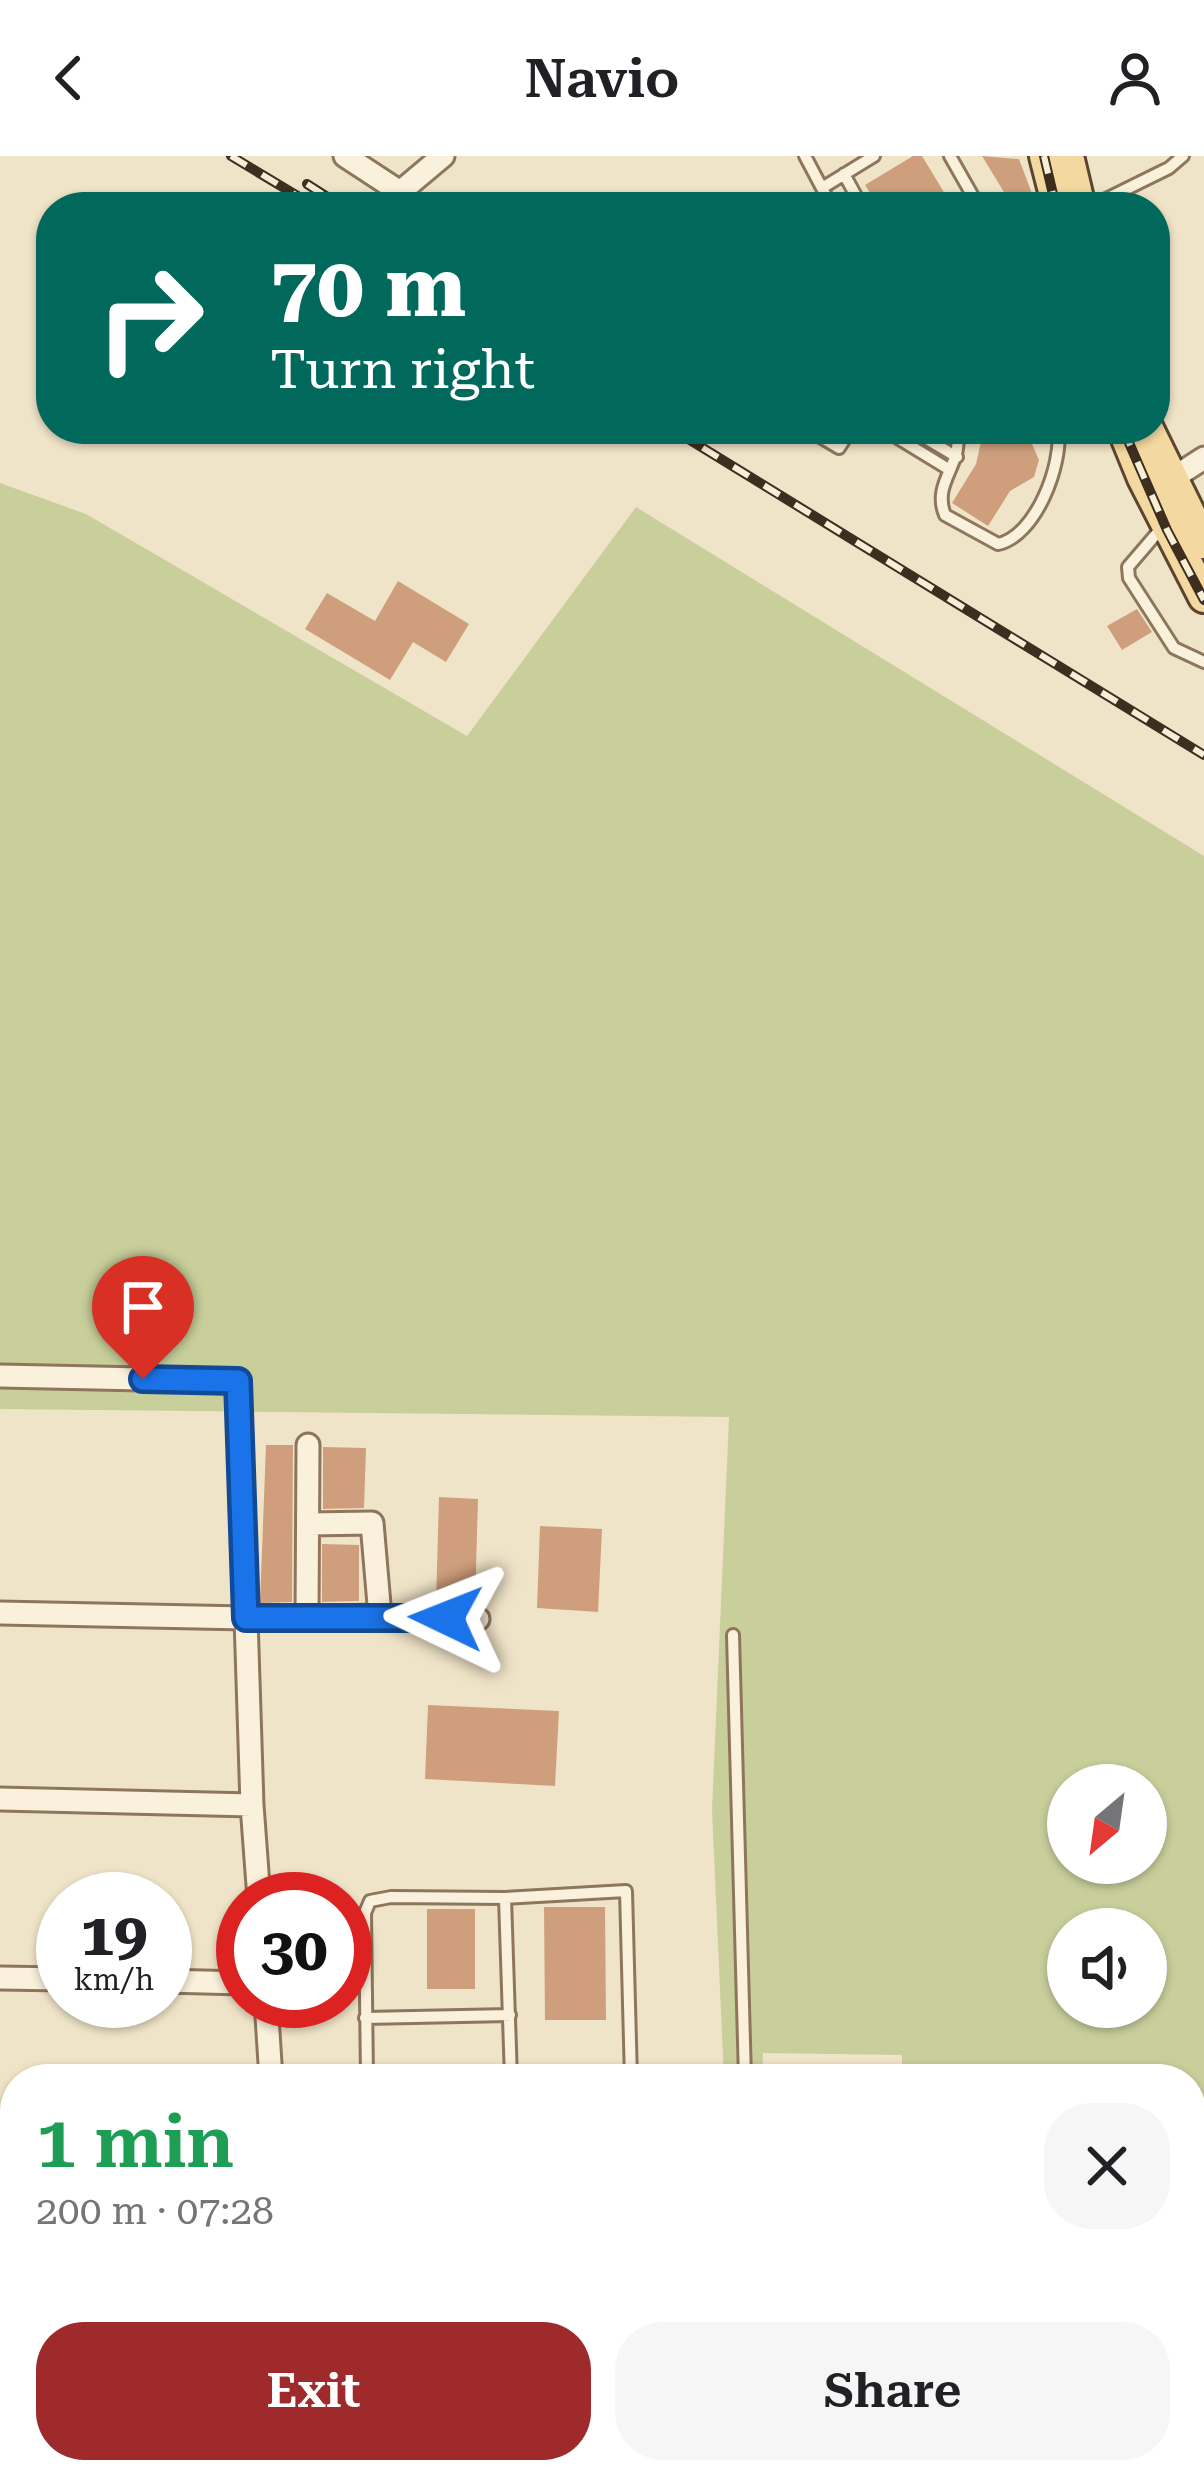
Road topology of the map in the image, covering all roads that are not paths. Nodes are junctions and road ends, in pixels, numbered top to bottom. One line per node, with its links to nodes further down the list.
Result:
1 (345, 156): 2 (street)
2 (443, 156)
3 (805, 156): 10 (lane)
4 (874, 156): 9 (lane)
5 (950, 156): 13 (lane)
6 (1045, 156): 14 (main road)
7 (1068, 156): 15 (main road)
8 (1183, 156): 16 (lane)
9 (844, 174): 10 (lane); 12 (lane)
10 (822, 188): 11 (lane)
11 (824, 192)
12 (854, 192)
13 (970, 192)
14 (1054, 192)
15 (1076, 192)
16 (1120, 192)
17 (908, 444): 25 (lane)
18 (935, 444): 23 (lane)
19 (957, 444): 23 (lane)
20 (1059, 444): 25 (lane)
21 (1130, 444): 27 (main road)
22 (1154, 444): 26 (main road)
23 (957, 457): 25 (lane)
24 (1204, 458): 26 (street)
25 (950, 470)
26 (1170, 480): 28 (main road)
27 (1166, 523): 29 (main road); 30 (lane)
28 (1204, 543)
29 (1204, 597)
30 (1204, 662)
31 (0, 1376): 37 (street)
32 (308, 1445): 33 (street)
33 (309, 1524): 35 (street); 36 (street)
34 (0, 1613): 37 (street)
35 (380, 1616): 36 (street); 38 (street)
36 (308, 1617): 37 (street)
37 (246, 1618): 41 (street)
38 (478, 1619)
39 (733, 1635): 55 (lane)
40 (0, 1799): 41 (street)
41 (252, 1805): 42 (street)
42 (257, 1872)
43 (506, 1898): 44 (lane); 47 (lane); 54 (lane)
44 (372, 1901)
45 (0, 1978): 46 (street)
46 (36, 1979)
47 (510, 2015): 48 (lane); 53 (lane)
48 (372, 2018)
49 (268, 2028): 51 (street)
50 (365, 2028): 52 (lane)
51 (270, 2064)
52 (367, 2064)
53 (511, 2064)
54 (631, 2064)
55 (745, 2064)

